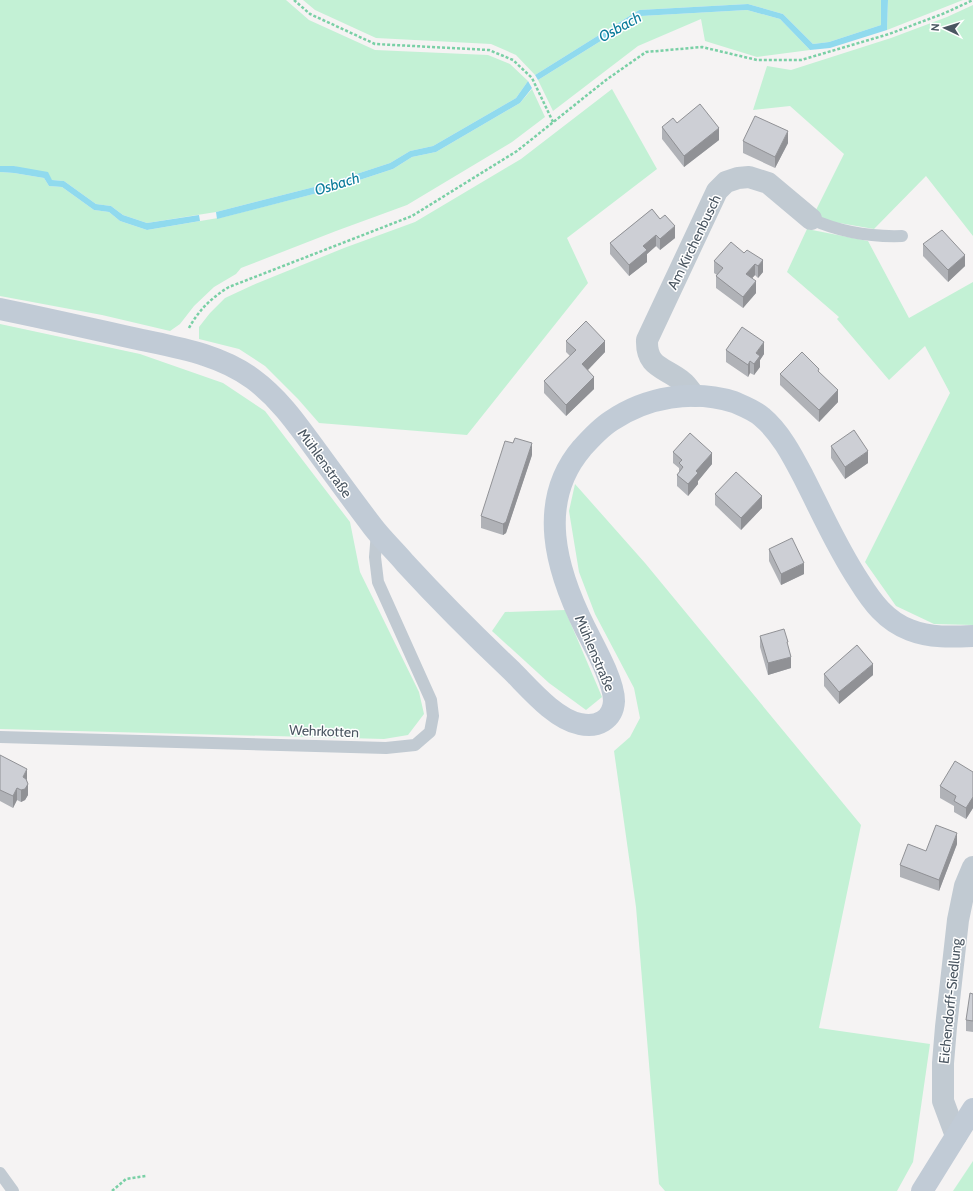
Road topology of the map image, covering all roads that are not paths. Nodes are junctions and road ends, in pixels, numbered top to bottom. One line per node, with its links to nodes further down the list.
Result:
1 (811, 219): 2 (lane, Am Kirchenbusch); 4 (street, Am Kirchenbusch)
2 (902, 236)
3 (0, 309): 5 (street, Mühlenstraße)
4 (695, 396): 5 (street, Mühlenstraße); 6 (street, Mühlenstraße)
5 (377, 532): 7 (lane, Wehrkotten)
6 (973, 636)
7 (0, 737)
8 (973, 867): 10 (street, Eichendorff-Siedlung)
9 (973, 1109): 10 (street)
10 (956, 1136): 13 (street)
11 (0, 1173): 12 (lane)
12 (13, 1191)
13 (922, 1191)

